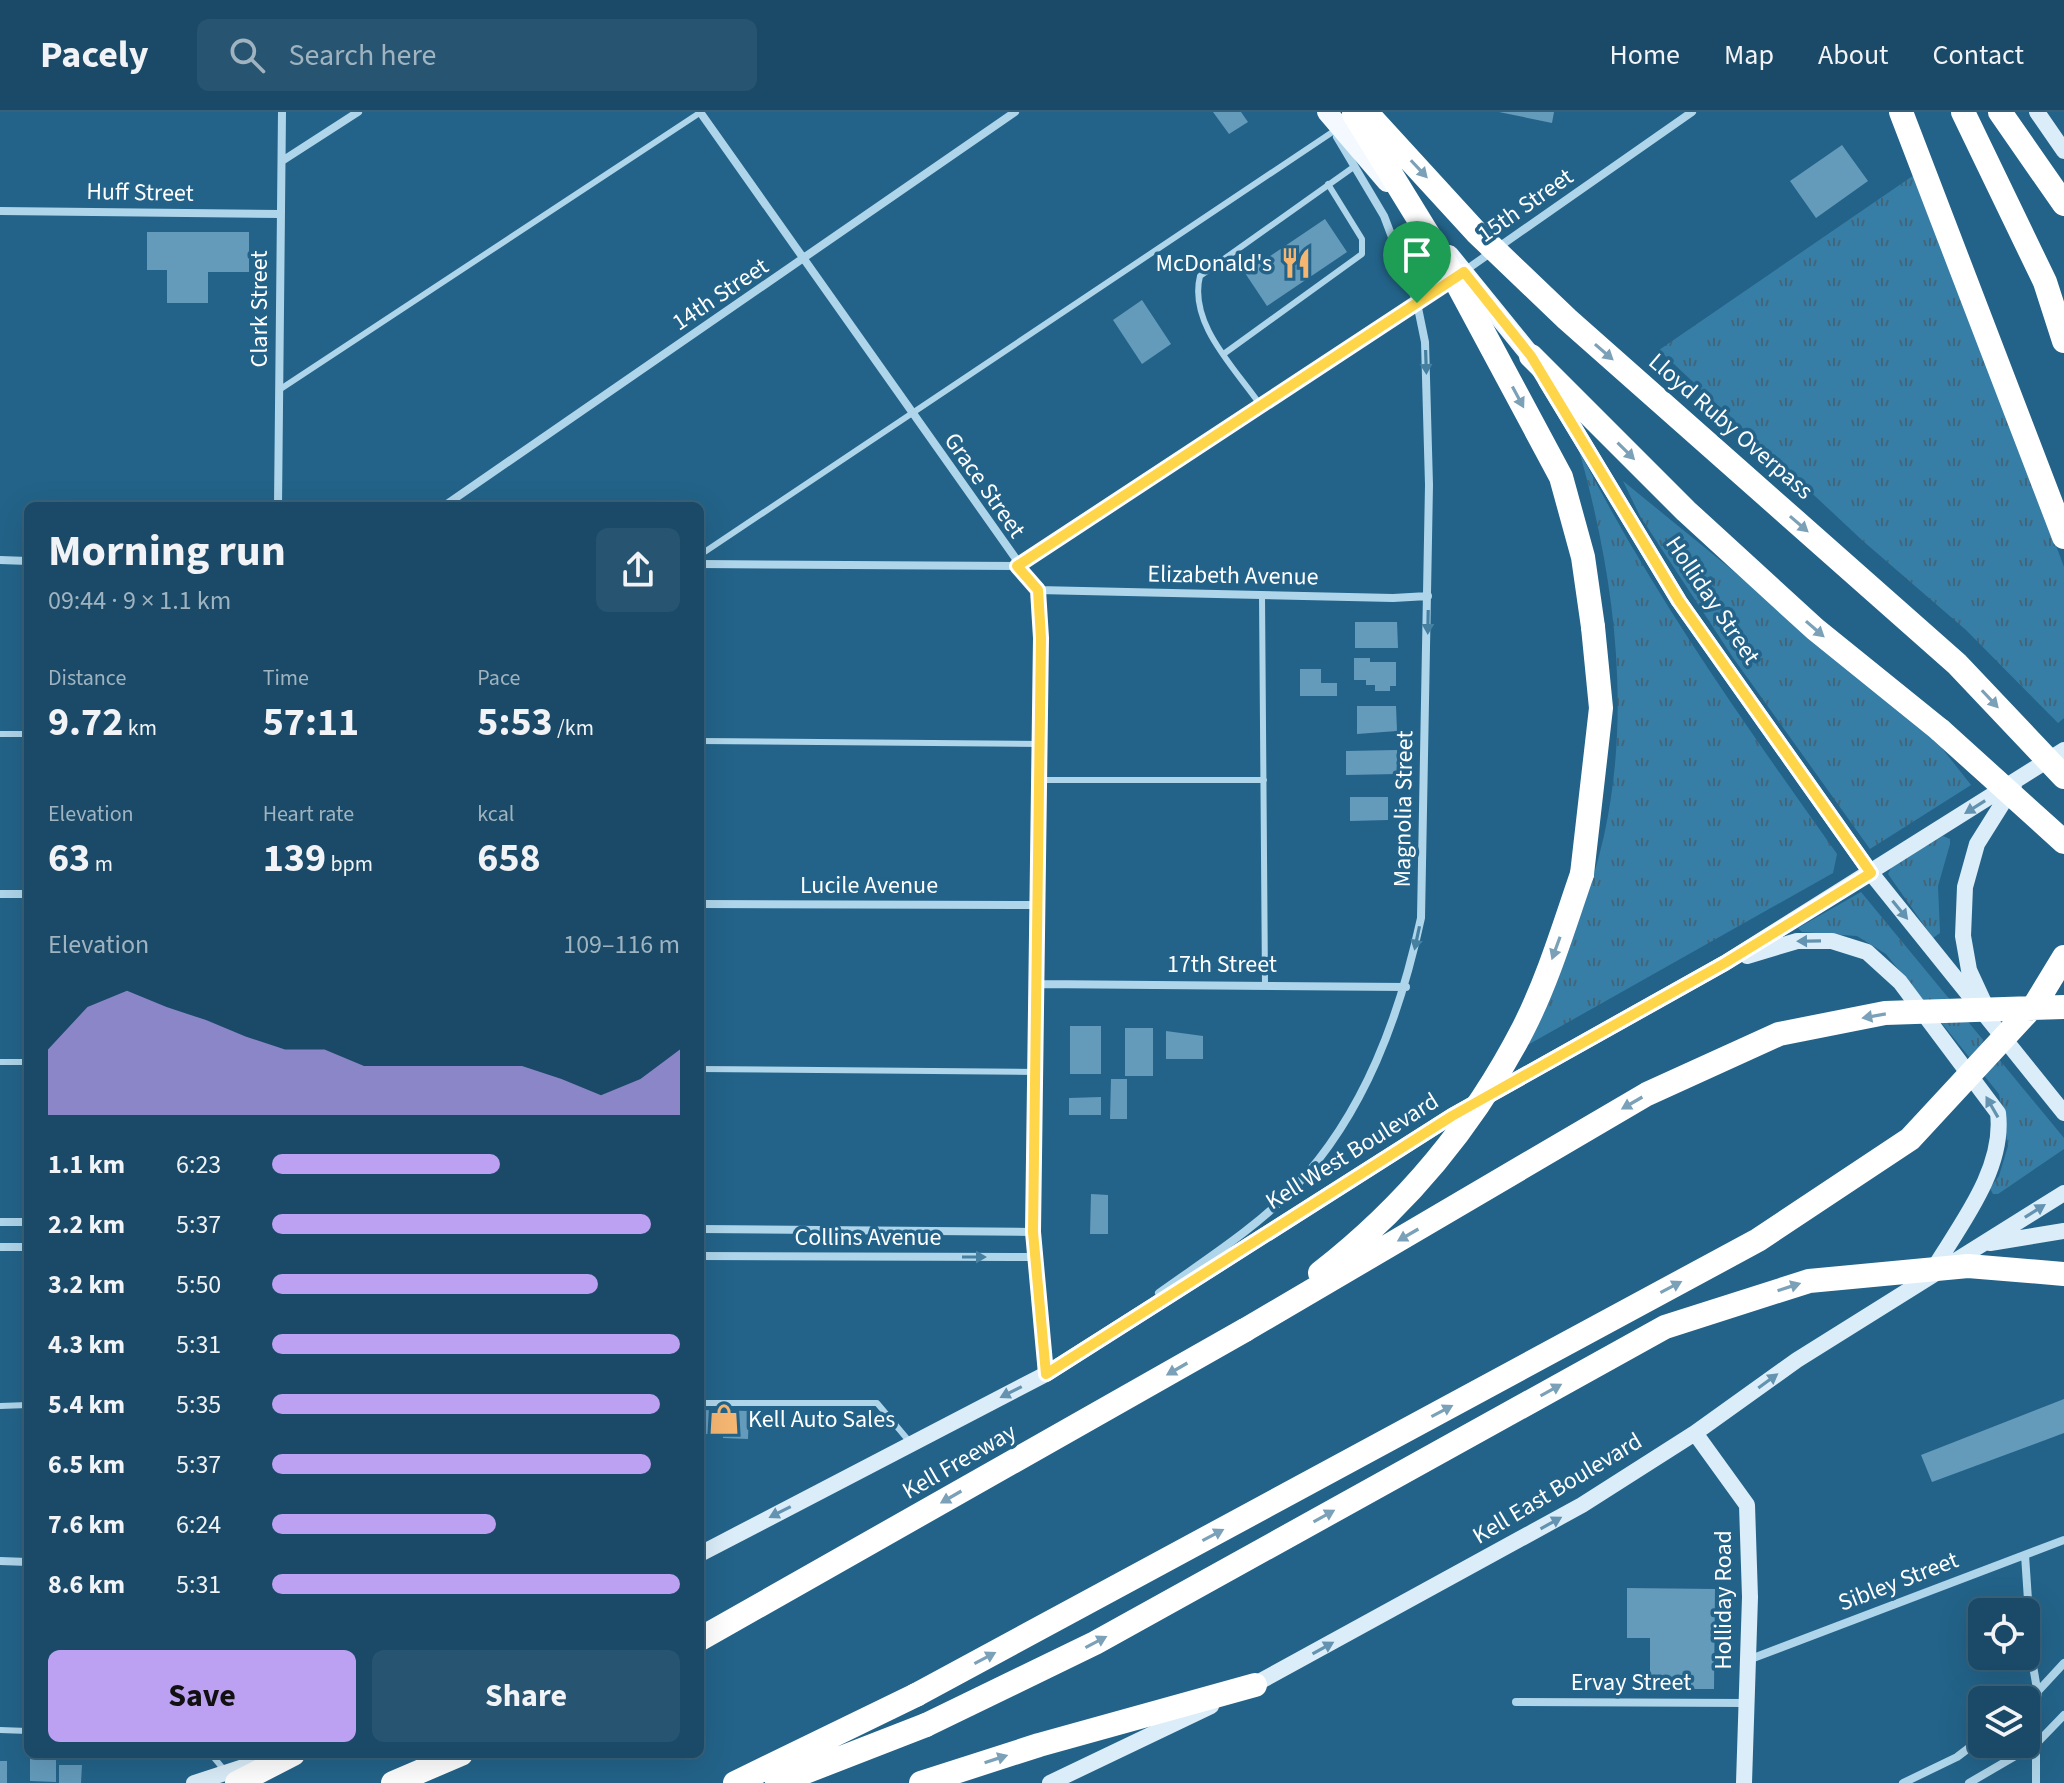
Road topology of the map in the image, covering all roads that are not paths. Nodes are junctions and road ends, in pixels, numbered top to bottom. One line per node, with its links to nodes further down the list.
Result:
1 (282, 112): 14 (street, Clark Street)
2 (358, 112): 14 (street)
3 (700, 112): 20 (street, Grace Street); 26 (lane)
4 (1015, 112): 20 (street, 14th Street)
5 (1352, 112): 80 (highway, one-way to 80, bridge)
6 (1366, 112): 45 (highway, Lloyd Ruby Overpass, one-way to 45, bridge)
7 (1692, 112): 21 (street, 15th Street)
8 (1901, 112): 31 (highway)
9 (1963, 112): 23 (highway)
10 (2000, 112): 17 (highway)
11 (2037, 112): 13 (main road)
12 (1328, 118): 15 (street, Magnolia Street); 21 (main road, Holliday Street); 28 (lane)
13 (2064, 151)
14 (282, 161): 19 (street, Clark Street)
15 (1355, 166): 16 (lane); 22 (street, Magnolia Street)
16 (1328, 184): 24 (lane); 24 (lane)
17 (2064, 204)
18 (0, 211): 19 (street, Huff Street)
19 (280, 214): 26 (street, Clark Street)
20 (803, 262): 28 (street, Grace Street); 30 (street, 14th Street)
21 (1464, 272): 22 (street, 15th Street); 25 (main road, Holliday Street)
22 (1417, 303): 27 (street, 15th Street); 39 (street, Magnolia Street, one-way to 39)
23 (2064, 341)
24 (1225, 353): 27 (lane)
25 (1531, 356): 49 (highway, one-way to 49, bridge); 50 (main road, Holliday Street)
26 (279, 390): 29 (street, Clark Street)
27 (1261, 406): 36 (street, 15th Street)
28 (912, 416): 32 (lane); 36 (street, Grace Street)
29 (278, 502)
30 (450, 502)
31 (2064, 537)
32 (704, 552)
33 (0, 560): 34 (street)
34 (24, 561)
35 (704, 564): 36 (street)
36 (1017, 566): 37 (street, Grace Street)
37 (1038, 590): 38 (street, Elizabeth Avenue); 43 (street)
38 (1262, 595): 39 (street, Elizabeth Avenue); 47 (lane)
39 (1428, 596): 59 (street, Magnolia Street, one-way to 59)
40 (0, 734): 41 (lane)
41 (24, 734)
42 (704, 741): 43 (lane)
43 (1041, 744): 46 (street)
44 (2064, 750): 48 (main road, Kell West Boulevard)
45 (2064, 777)
46 (1039, 780): 47 (lane); 54 (street)
47 (1264, 780): 58 (lane)
48 (2017, 781): 50 (main road, Kell West Boulevard, one-way to 50); 61 (main road)
49 (2064, 842)
50 (1871, 873): 56 (main road, Kell West Boulevard); 61 (main road, Holliday Street, one-way to 61)
51 (0, 894): 52 (street)
52 (24, 894)
53 (704, 904): 54 (street, Lucile Avenue)
54 (1039, 905): 57 (street)
55 (2064, 957): 114 (highway, one-way to 55, bridge)
56 (1725, 963): 79 (main road, one-way to 56); 81 (main road, Kell West Boulevard)
57 (1038, 984): 58 (street, 17th Street); 65 (street)
58 (1265, 984): 59 (street, 17th Street)
59 (1406, 987): 81 (street, Magnolia Street)
60 (2064, 1007): 80 (highway, one-way to 80, bridge)
61 (1997, 1031): 66 (main road, Holliday Street)
62 (0, 1062): 63 (lane)
63 (24, 1062)
64 (704, 1069): 65 (lane)
65 (1036, 1072): 72 (street)
66 (2064, 1113)
67 (2064, 1193): 73 (main road, Kell East Boulevard, one-way to 67)
68 (0, 1222): 69 (street)
69 (24, 1222)
70 (704, 1229): 72 (street, Collins Avenue)
71 (2064, 1231): 73 (main road)
72 (1033, 1232): 77 (street)
73 (1981, 1245): 79 (main road, Kell East Boulevard)
74 (0, 1247): 75 (street)
75 (24, 1247)
76 (704, 1256): 77 (street, Collins Avenue, one-way to 77)
77 (1035, 1257): 81 (street)
78 (2064, 1274): 115 (highway, one-way to 78, bridge)
79 (1929, 1278): 85 (main road, Kell East Boulevard, one-way to 79)
80 (1245, 1330): 92 (highway, Kell Freeway, one-way to 92)
81 (1046, 1374): 86 (main road, Kell West Boulevard, one-way to 86)
82 (704, 1403): 86 (lane)
83 (24, 1405): 84 (lane)
84 (0, 1406)
85 (1695, 1433): 93 (main road, Holliday Road); 95 (main road, Kell East Boulevard, one-way to 85)
86 (911, 1444): 88 (main road, Kell West Boulevard, one-way to 88)
87 (2064, 1540): 89 (street, Sibley Street)
88 (704, 1552)
89 (2025, 1555): 93 (street, Sibley Street); 96 (street)
90 (0, 1561): 91 (street)
91 (24, 1562)
92 (704, 1637)
93 (1747, 1660): 99 (main road, Holliday Road)
94 (2064, 1663): 97 (street)
95 (1255, 1685): 116 (highway, one-way to 95); 117 (main road, Kell East Boulevard)
96 (2036, 1686)
97 (2040, 1693)
98 (1516, 1702): 99 (street, Ervay Street)
99 (1745, 1703): 118 (main road, Holliday Road)
100 (2064, 1715): 103 (street)
101 (0, 1730): 102 (lane)
102 (24, 1731)
103 (2040, 1740)
104 (1968, 1749): 119 (street)
105 (214, 1758): 111 (lane)
106 (276, 1758): 111 (main road)
107 (282, 1758): 111 (highway)
108 (452, 1758): 113 (highway)
109 (2012, 1758): 120 (street)
110 (2036, 1758): 121 (street)
111 (231, 1777): 112 (main road)
112 (194, 1783)
113 (393, 1783)
114 (735, 1783)
115 (777, 1783)
116 (921, 1783)
117 (1050, 1783)
118 (1744, 1783)
119 (1903, 1783)
120 (1969, 1783)
121 (2036, 1783)

